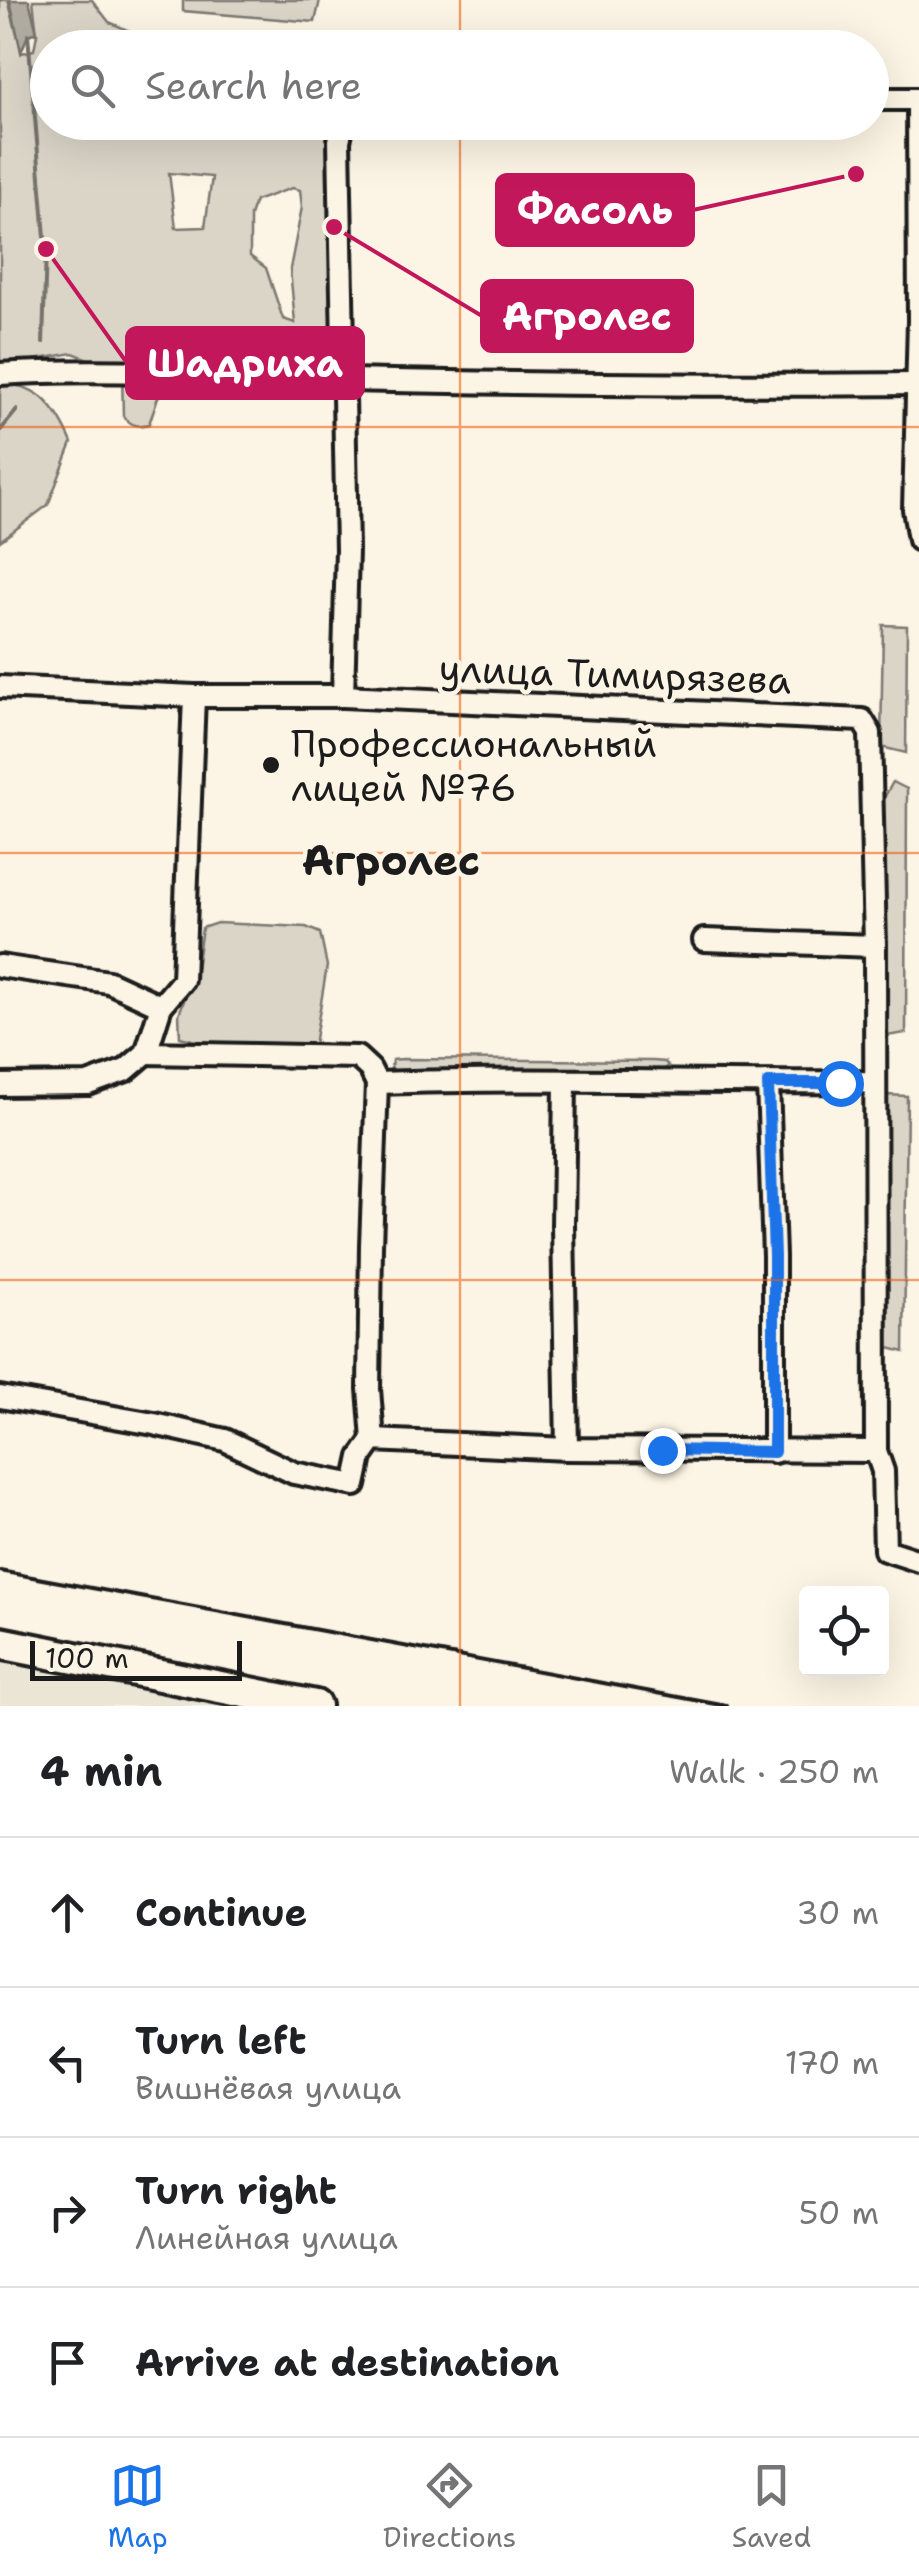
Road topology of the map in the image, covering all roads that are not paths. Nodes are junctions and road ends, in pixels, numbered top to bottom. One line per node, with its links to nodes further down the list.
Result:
1 (889, 99): 2 (street)
2 (919, 99): 6 (street)
3 (339, 140): 5 (street)
4 (0, 374): 5 (street)
5 (344, 380): 6 (street); 10 (street)
6 (918, 384): 7 (street)
7 (919, 540)
8 (0, 687): 9 (street, улица Тимирязева)
9 (194, 696): 10 (street, улица Тимирязева); 14 (street)
10 (343, 696): 12 (street, улица Тимирязева)
11 (704, 940): 12 (street)
12 (875, 946): 16 (street, улица Тимирязева)
13 (0, 966): 14 (street)
14 (161, 1006): 15 (street)
15 (146, 1053): 17 (street); 20 (street)
16 (875, 1082): 19 (street); 24 (street, улица Тимирязева)
17 (377, 1083): 18 (street); 22 (street)
18 (566, 1083): 19 (street); 23 (street)
19 (768, 1083): 25 (street)
20 (0, 1085)
21 (0, 1397): 22 (street)
22 (374, 1440): 23 (street)
23 (568, 1449): 25 (street)
24 (876, 1451): 25 (street); 26 (street, улица Тимирязева)
25 (774, 1452)
26 (919, 1560)
27 (0, 1642): 28 (highway)
28 (316, 1706)

